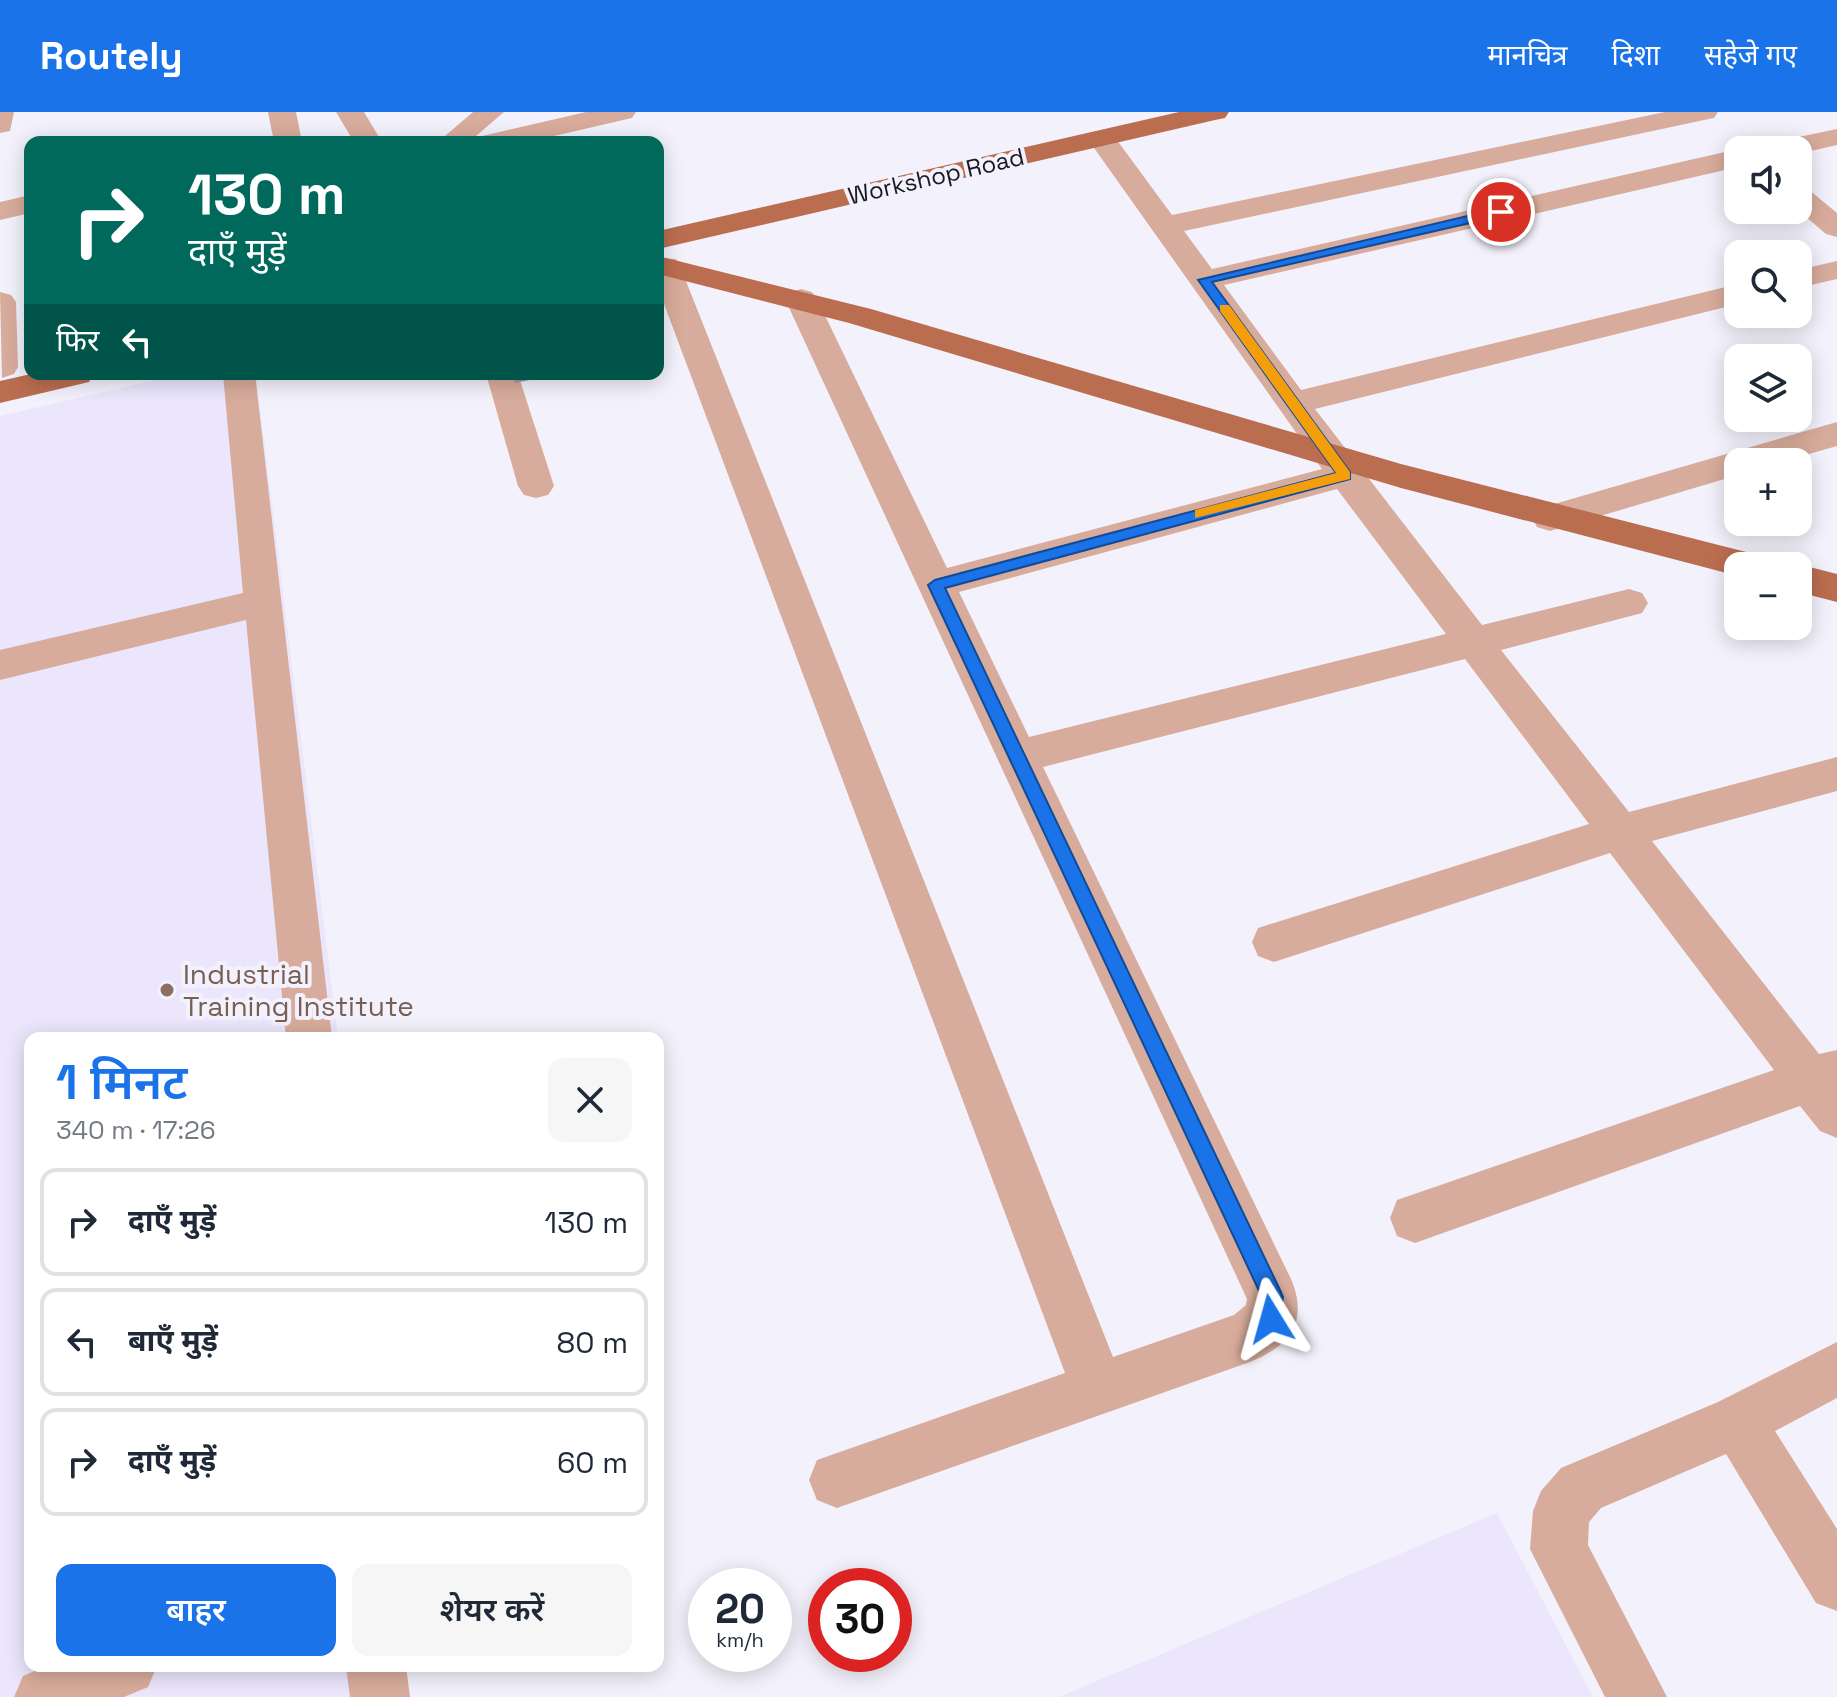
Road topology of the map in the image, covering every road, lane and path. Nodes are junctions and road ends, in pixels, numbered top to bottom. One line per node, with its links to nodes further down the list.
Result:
1 (0, 112): 8 (street)
2 (282, 112): 9 (street)
3 (490, 112): 10 (street)
4 (622, 112): 11 (street)
5 (1215, 112): 7 (main road, Workshop Road)
6 (1704, 112): 12 (street); 20 (street)
7 (1110, 120): 19 (main road, Workshop Road); 20 (street); 22 (main road, Workshop Road)
8 (0, 125)
9 (287, 136)
10 (460, 136)
11 (518, 136)
12 (1729, 136)
13 (1837, 137): 14 (street)
14 (1812, 142)
15 (1724, 161): 27 (street)
16 (24, 205): 18 (street)
17 (1812, 207): 21 (street)
18 (0, 211)
19 (664, 217)
20 (1165, 226): 27 (street)
21 (1837, 228)
22 (664, 256)
23 (664, 258): 29 (main road)
24 (664, 267): 57 (street)
25 (1837, 270): 26 (street)
26 (1812, 276)
27 (1204, 280): 34 (street)
28 (1724, 297): 34 (street)
29 (801, 299): 37 (main road); 43 (street)
30 (0, 302): 31 (street)
31 (8, 372)
32 (240, 380): 45 (street)
33 (504, 380): 39 (street)
34 (1293, 403): 37 (street)
35 (1837, 434): 36 (street)
36 (1788, 448)
37 (1338, 466): 40 (main road); 43 (street); 47 (street)
38 (1724, 466): 40 (street)
39 (536, 486)
40 (1550, 518): 41 (main road)
41 (1724, 560)
42 (1812, 582): 44 (main road)
43 (935, 585): 49 (street)
44 (1837, 588)
45 (263, 602): 48 (street); 53 (street)
46 (1629, 603): 47 (street)
47 (1473, 644): 49 (street); 51 (street)
48 (0, 665)
49 (1017, 757): 57 (street)
50 (1837, 774): 51 (street)
51 (1620, 832): 52 (street); 54 (street)
52 (1274, 942)
53 (308, 1032)
54 (1828, 1088): 55 (street)
55 (1415, 1218)
56 (1837, 1369): 58 (street)
57 (1099, 1391): 59 (street)
58 (1737, 1421): 60 (street); 65 (street)
59 (837, 1480)
60 (1837, 1582)
61 (111, 1672): 63 (street)
62 (377, 1672): 64 (street)
63 (44, 1697)
64 (380, 1697)
65 (1637, 1697)

